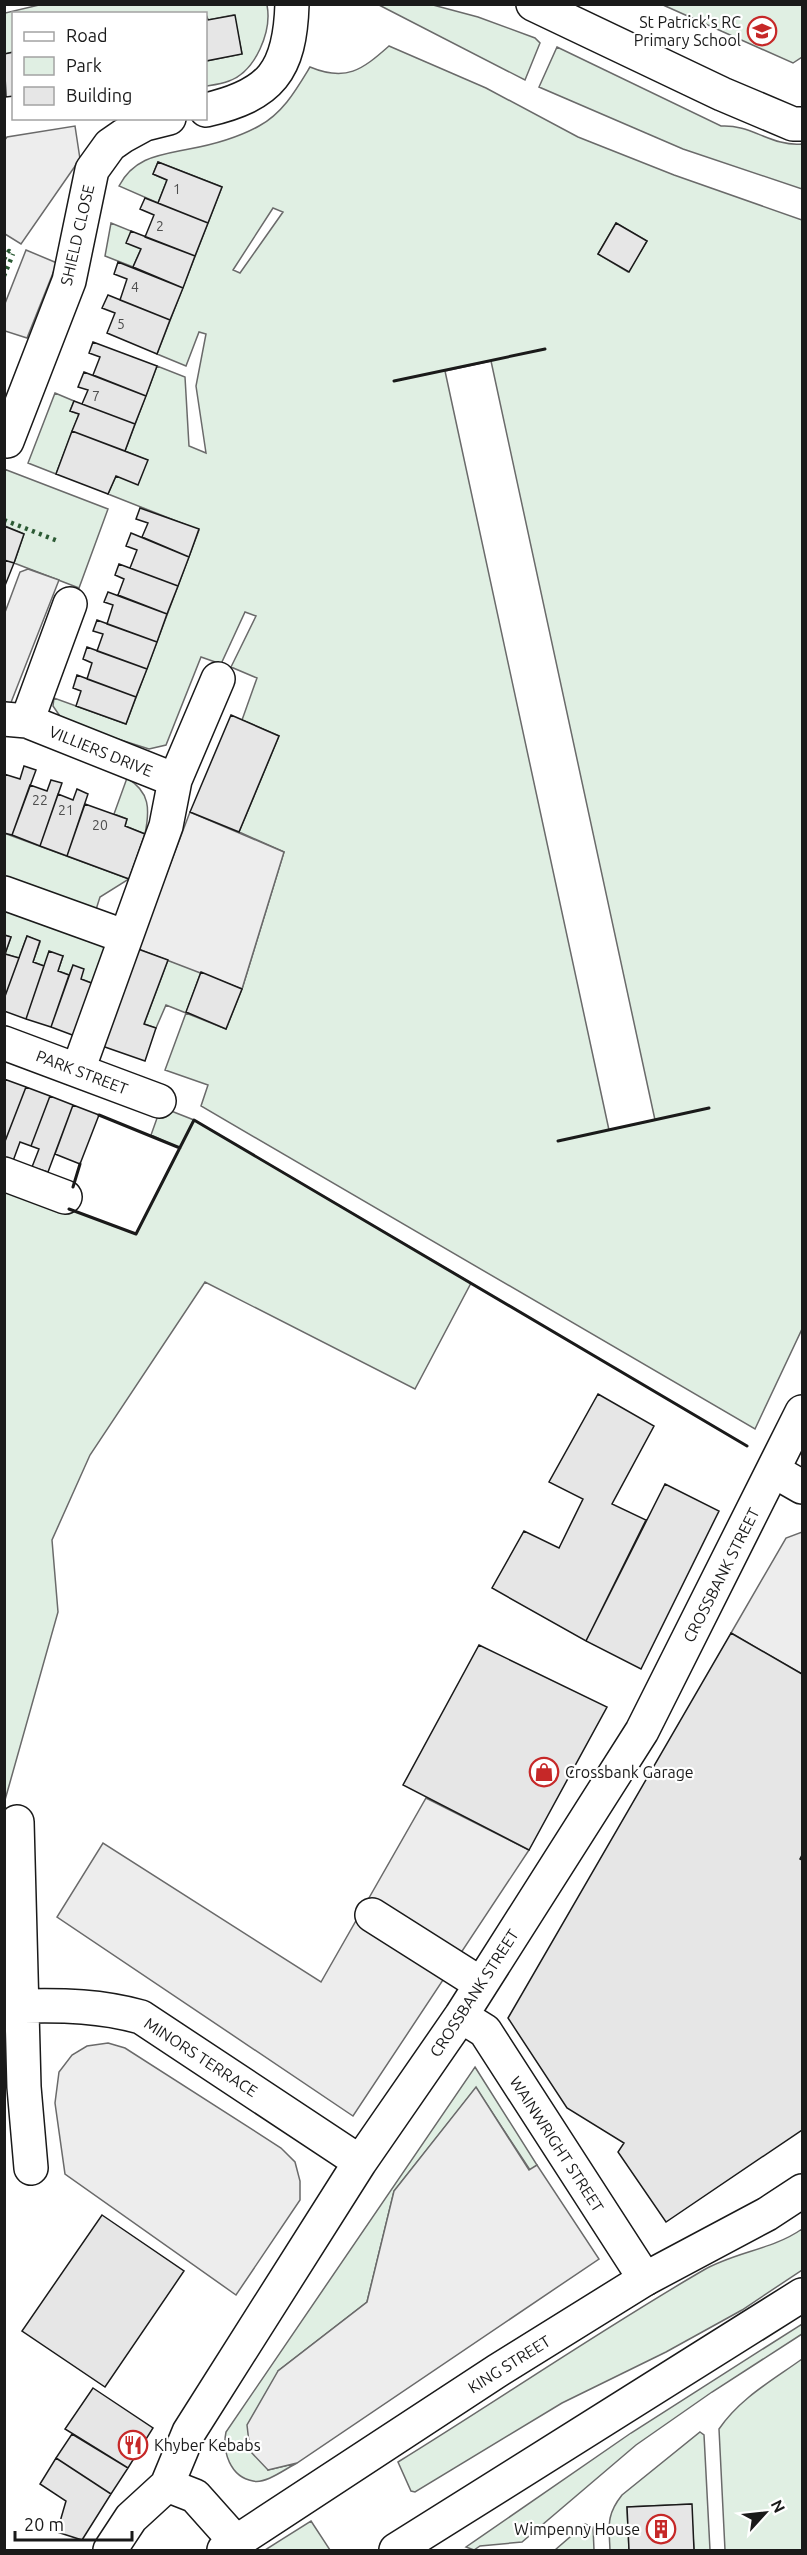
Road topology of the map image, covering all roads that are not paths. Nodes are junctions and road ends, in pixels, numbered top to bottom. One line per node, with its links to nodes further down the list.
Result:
1 (292, 4): 3 (main road)
2 (533, 4): 5 (main road)
3 (207, 110)
4 (161, 120): 6 (main road, SHIELD CLOSE)
5 (802, 124)
6 (15, 384): 7 (main road, SHIELD CLOSE)
7 (7, 441)
8 (70, 604): 10 (main road, VILLIERS DRIVE)
9 (218, 679): 11 (main road)
10 (16, 720): 11 (main road, VILLIERS DRIVE)
11 (175, 780): 13 (main road)
12 (4, 892): 13 (main road)
13 (126, 937): 15 (main road)
14 (4, 1043): 15 (main road, PARK STREET)
15 (78, 1070): 16 (main road, PARK STREET)
16 (159, 1101)
17 (4, 1174): 18 (main road)
18 (65, 1197)
19 (802, 1412): 20 (main road, CROSSBANK STREET)
20 (774, 1471): 21 (main road); 24 (main road, CROSSBANK STREET)
21 (802, 1487)
22 (17, 1822): 25 (main road)
23 (372, 1916): 24 (main road)
24 (481, 1984): 26 (main road, CROSSBANK STREET)
25 (24, 2006): 27 (main road, MINORS TERRACE); 28 (main road)
26 (461, 2016): 27 (main road, CROSSBANK STREET); 30 (main road, WAINWRIGHT STREET)
27 (360, 2162): 32 (main road, CROSSBANK STREET)
28 (31, 2168)
29 (802, 2191): 30 (main road, KING STREET)
30 (645, 2279): 33 (main road, KING STREET)
31 (802, 2295): 35 (main road)
32 (167, 2485): 33 (main road); 34 (main road, CROSSBANK STREET)
33 (230, 2546)
34 (110, 2550)
35 (396, 2550)

